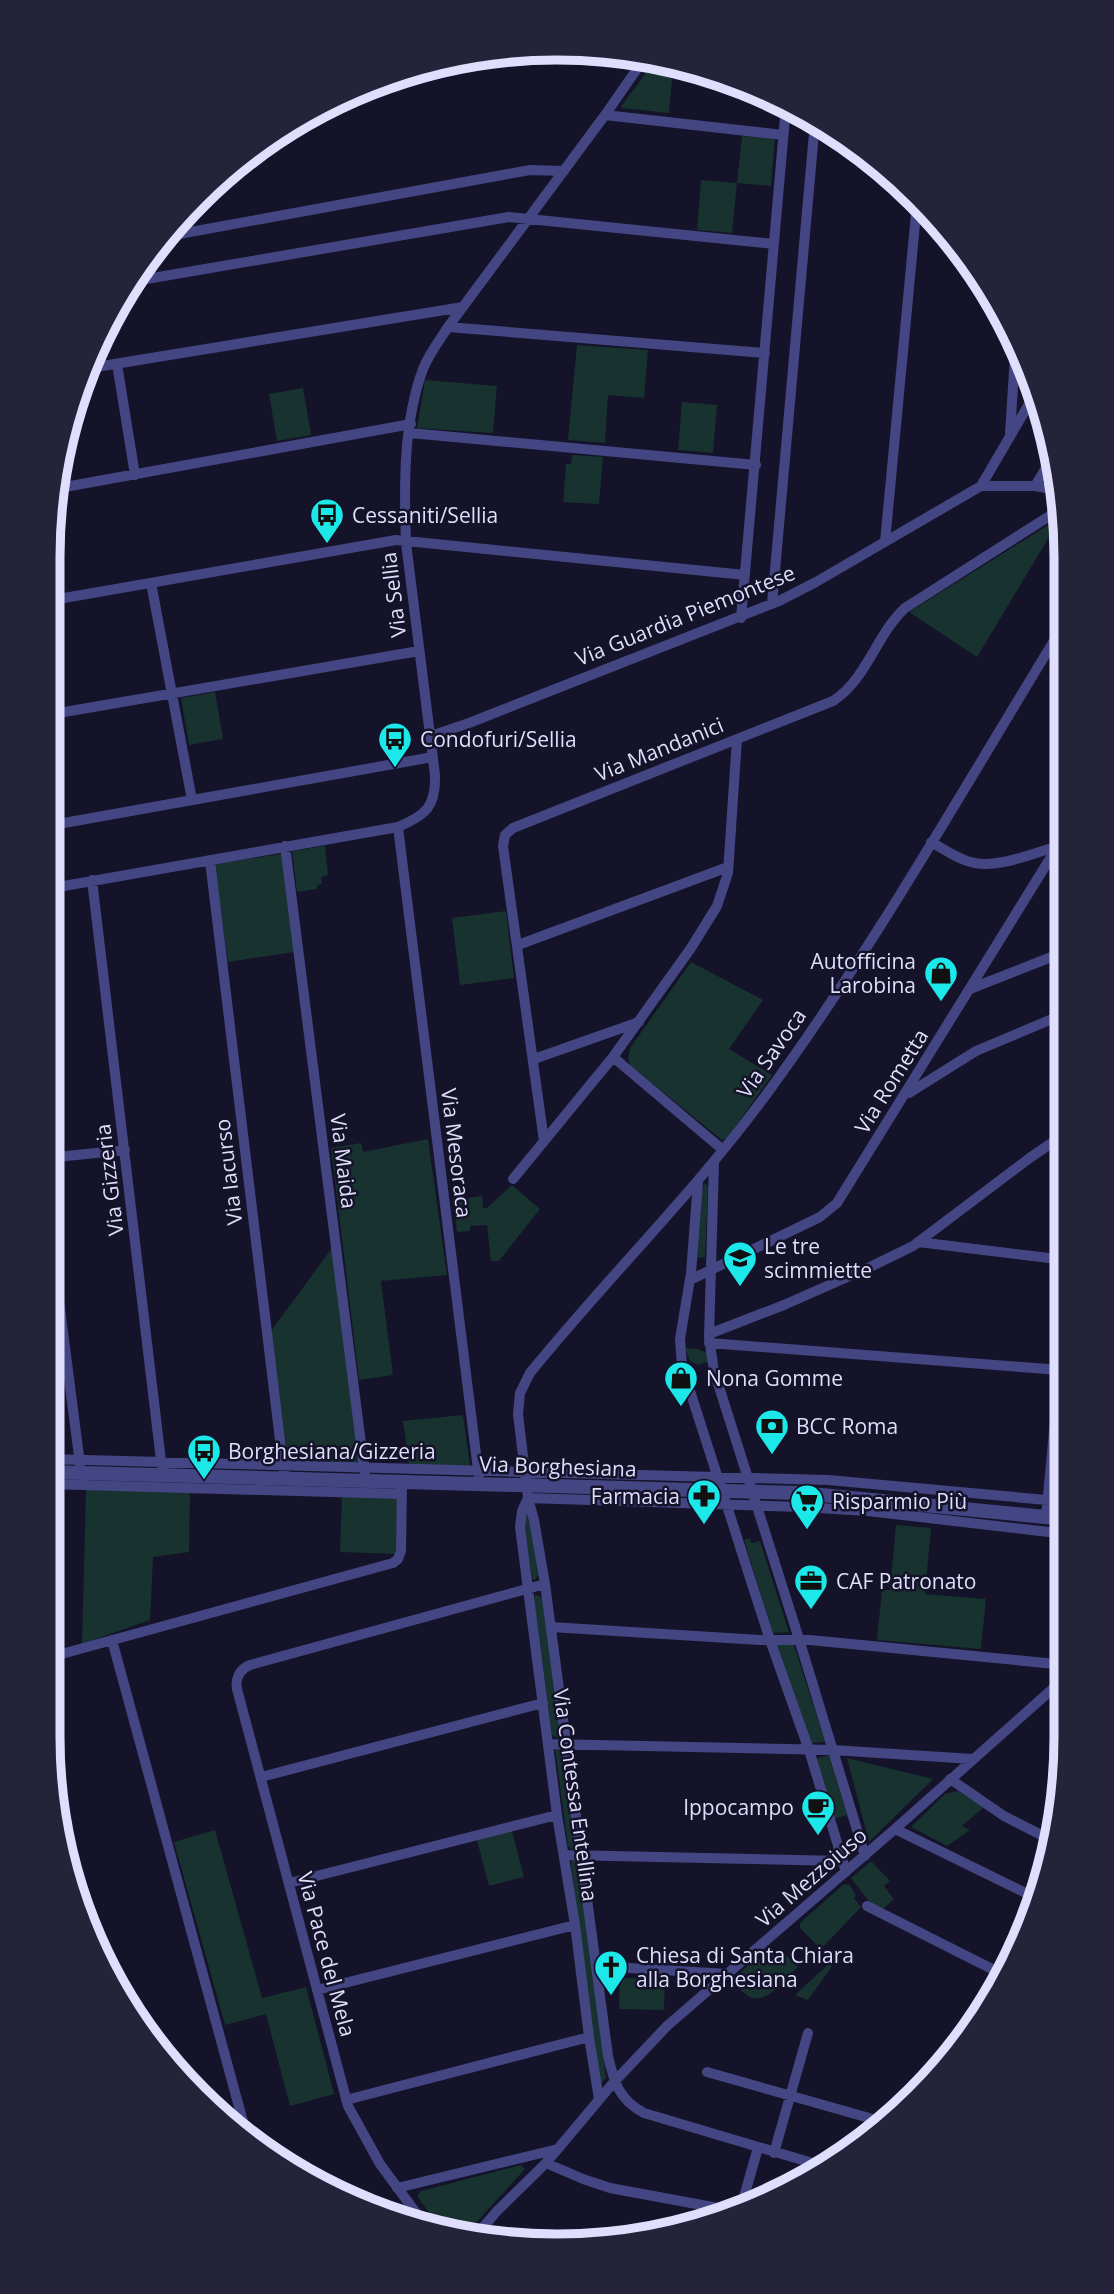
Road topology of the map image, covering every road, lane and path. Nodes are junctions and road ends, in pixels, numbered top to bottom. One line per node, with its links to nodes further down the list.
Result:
1 (639, 67): 3 (street, Via Sellia)
2 (785, 115): 5 (street)
3 (606, 116): 5 (street); 6 (street, Via Sellia)
4 (813, 131): 34 (street)
5 (783, 135): 10 (street)
6 (564, 171): 8 (street, Via Sellia); 9 (street)
7 (916, 213): 29 (street)
8 (528, 220): 10 (street); 11 (street); 12 (street, Via Sellia)
9 (179, 234)
10 (775, 244): 14 (street)
11 (144, 279)
12 (463, 307): 13 (street, Via Sellia); 16 (street)
13 (448, 327): 14 (street); 19 (street, Via Sellia)
14 (765, 353): 21 (street)
15 (1015, 362): 20 (street)
16 (117, 364): 17 (street); 23 (street)
17 (97, 367)
18 (1030, 402): 20 (street)
19 (410, 429): 21 (street); 23 (street); 30 (street, Via Sellia)
20 (1010, 434): 24 (street)
21 (756, 465): 31 (street)
22 (1046, 467): 25 (street)
23 (135, 475): 26 (street)
24 (981, 486): 25 (street); 29 (street, Via Guardia Piemontese)
25 (1035, 486): 27 (street)
26 (65, 487)
27 (1049, 489)
28 (1052, 514): 41 (street, Via Mandanici)
29 (885, 542): 34 (street, Via Guardia Piemontese)
30 (406, 543): 31 (street); 32 (street); 37 (street, Via Sellia)
31 (745, 575): 35 (street)
32 (151, 583): 33 (street); 38 (street)
33 (60, 599)
34 (772, 604): 35 (street, Via Guardia Piemontese)
35 (741, 618): 40 (street, Via Guardia Piemontese)
36 (1054, 641): 46 (street, Via Savoca)
37 (419, 652): 38 (street); 40 (street, Via Sellia)
38 (172, 692): 39 (street); 43 (street)
39 (60, 713)
40 (430, 736): 42 (street, Via Sellia)
41 (737, 739): 51 (street); 54 (street, Via Mandanici)
42 (433, 757): 43 (street); 45 (street, Via Sellia)
43 (192, 800): 44 (street)
44 (60, 825)
45 (398, 827): 48 (street, Via Sellia); 84 (street, Via Mesoraca)
46 (931, 842): 47 (street); 65 (street, Via Savoca)
47 (1054, 844)
48 (285, 846): 50 (street, Via Sellia); 83 (street, Via Maida)
49 (1054, 853): 56 (street, Via Rometta)
50 (210, 861): 52 (street, Via Sellia); 82 (street, Via Iacurso)
51 (728, 867): 54 (street); 58 (street)
52 (92, 880): 53 (street, Via Sellia); 64 (street, Via Gizzeria)
53 (60, 886)
54 (518, 945): 60 (street, Via Mandanici)
55 (1054, 956): 56 (street)
56 (970, 989): 61 (street, Via Rometta)
57 (1054, 1018): 61 (street)
58 (639, 1022): 59 (street); 60 (street)
59 (613, 1057): 62 (street); 65 (street)
60 (534, 1059): 62 (street, Via Mandanici)
61 (904, 1097): 72 (street, Via Rometta)
62 (544, 1141): 68 (street)
63 (1054, 1141): 70 (street)
64 (125, 1150): 66 (street); 80 (street, Via Gizzeria)
65 (723, 1150): 67 (street, Via Savoca)
66 (60, 1156)
67 (714, 1162): 69 (street, Via Savoca); 72 (street)
68 (513, 1179)
69 (698, 1182): 73 (street); 86 (street, Via Savoca)
70 (918, 1242): 71 (street); 75 (street)
71 (1054, 1259)
72 (712, 1270): 73 (street, Via Rometta); 75 (street)
73 (690, 1280): 88 (street)
74 (60, 1309): 79 (street)
75 (709, 1338): 76 (street); 89 (street)
76 (1054, 1369)
77 (1054, 1435): 90 (street)
78 (60, 1462): 79 (street, Via Borghesiana)
79 (80, 1467): 80 (street, Via Borghesiana); 81 (street, Via Borghesiana)
80 (162, 1469): 82 (street, Via Borghesiana)
81 (60, 1470)
82 (284, 1473): 83 (street, Via Borghesiana)
83 (365, 1475): 84 (street, Via Borghesiana); 87 (street, Via Borghesiana)
84 (479, 1478): 86 (street, Via Borghesiana); 87 (street, Via Borghesiana)
85 (60, 1484): 87 (street, Via Borghesiana)
86 (527, 1485): 88 (street, Via Borghesiana); 94 (street, Via Contessa Entellina); 95 (street, Via Contessa Entellina)
87 (402, 1488): 98 (street)
88 (721, 1492): 89 (street, Via Borghesiana); 99 (street)
89 (752, 1492): 90 (street, Via Borghesiana); 91 (street, Via Borghesiana); 93 (street, Via Borghesiana); 97 (street)
90 (1048, 1500): 91 (street)
91 (1046, 1517): 92 (street, Via Borghesiana)
92 (1054, 1518)
93 (1054, 1533)
94 (545, 1584): 95 (street); 96 (street, Via Contessa Entellina)
95 (528, 1588): 103 (street, Via Contessa Entellina); 109 (street, Via Pace del Mela)
96 (551, 1627): 99 (street); 105 (street, Via Contessa Entellina)
97 (799, 1639): 99 (street); 101 (street); 107 (street)
98 (112, 1640): 100 (street); 135 (street)
99 (770, 1640): 106 (street)
100 (60, 1654)
101 (1054, 1664)
102 (1054, 1687): 108 (street, Via Mezzoiuso)
103 (543, 1703): 104 (street, Via Contessa Entellina); 109 (street)
104 (548, 1744): 105 (street); 111 (street, Via Contessa Entellina)
105 (567, 1744): 106 (street); 115 (street, Via Contessa Entellina)
106 (809, 1750): 107 (street); 117 (street)
107 (832, 1750): 108 (street); 116 (street)
108 (972, 1759): 110 (street, Via Mezzoiuso)
109 (261, 1777): 119 (street, Via Pace del Mela)
110 (950, 1779): 112 (street, Via Mezzoiuso); 113 (street)
111 (557, 1815): 114 (street, Via Contessa Entellina); 119 (street)
112 (895, 1829): 116 (street, Via Mezzoiuso); 120 (street)
113 (1044, 1837)
114 (564, 1855): 115 (street); 122 (street, Via Contessa Entellina)
115 (581, 1856): 117 (street); 123 (street, Via Contessa Entellina)
116 (864, 1856): 118 (street, Via Mezzoiuso)
117 (842, 1861): 118 (street)
118 (846, 1872): 125 (street, Via Mezzoiuso)
119 (289, 1883): 126 (street, Via Pace del Mela)
120 (1029, 1894)
121 (867, 1906): 124 (street)
122 (575, 1925): 126 (street); 128 (street, Via Contessa Entellina)
123 (596, 1966): 125 (street); 130 (street, Via Contessa Entellina)
124 (996, 1971)
125 (728, 1974): 130 (street, Via Mezzoiuso)
126 (317, 1990): 133 (street, Via Pace del Mela)
127 (808, 2033): 131 (street)
128 (589, 2037): 132 (street, Via Contessa Entellina); 133 (street)
129 (707, 2072): 131 (street)
130 (614, 2081): 132 (street, Via Mezzoiuso); 136 (street)
131 (791, 2095): 134 (street); 138 (street)
132 (599, 2099): 137 (street, Via Mezzoiuso)
133 (346, 2100): 141 (street, Via Pace del Mela)
134 (875, 2119)
135 (243, 2123)
136 (758, 2148): 138 (street); 142 (street)
137 (558, 2149): 139 (street, Via Mezzoiuso); 141 (street)
138 (774, 2152): 140 (street)
139 (546, 2163): 143 (street); 145 (street, Via Mezzoiuso)
140 (813, 2163)
141 (397, 2188): 144 (street, Via Pace del Mela)
142 (744, 2198)
143 (717, 2208)
144 (417, 2214)
145 (482, 2228)

